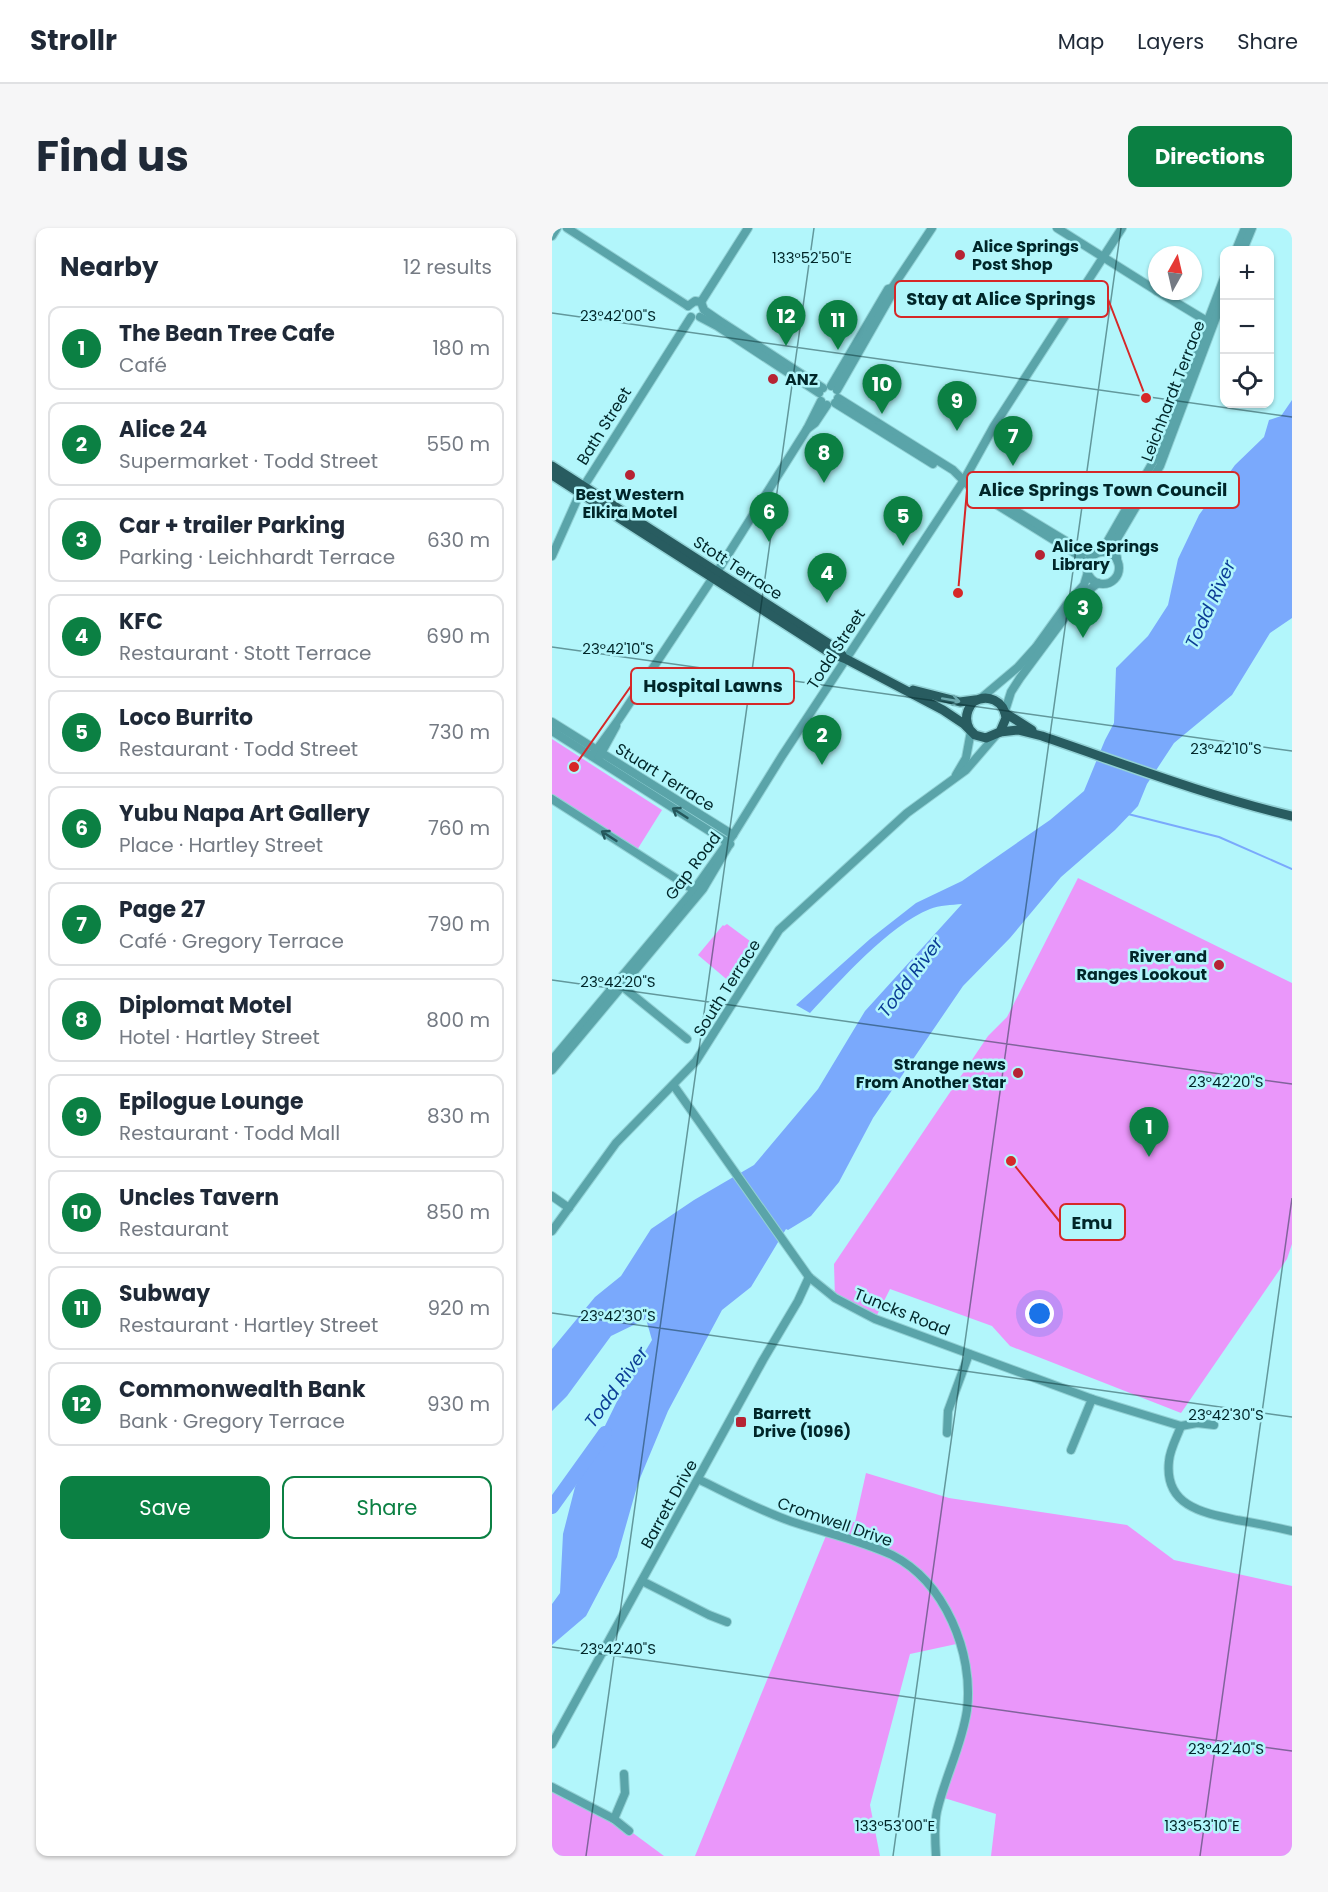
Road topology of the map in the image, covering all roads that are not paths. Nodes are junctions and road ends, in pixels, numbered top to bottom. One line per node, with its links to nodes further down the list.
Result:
1 (557, 228): 9 (street)
2 (567, 228): 17 (street)
3 (748, 228): 18 (street, Bath Street)
4 (932, 228): 20 (street)
5 (1058, 228): 12 (street)
6 (1122, 228): 12 (street)
7 (1245, 228): 10 (street)
8 (1252, 228): 11 (street)
9 (552, 236)
10 (1238, 246)
11 (1245, 246)
12 (1103, 258): 13 (street); 23 (street, Todd Street)
13 (1148, 286)
14 (1220, 291): 19 (street, Leichhardt Terrace)
15 (1172, 300): 19 (street)
16 (1222, 300): 19 (street, Leichhardt Terrace)
17 (688, 306): 18 (street); 18 (street)
18 (699, 311): 20 (street); 24 (street, Bath Street)
19 (1210, 323): 25 (street, Leichhardt Terrace); 27 (street, Leichhardt Terrace)
20 (829, 396): 23 (street); 29 (street)
21 (552, 466): 24 (main road, Stott Terrace)
22 (552, 475): 24 (main road, Stott Terrace)
23 (964, 480): 25 (street); 28 (street); 31 (street, Todd Street)
24 (582, 489): 26 (street, Bath Street); 29 (main road, Stott Terrace)
25 (1095, 554): 27 (street); 28 (street)
26 (552, 556)
27 (1116, 558): 30 (street)
28 (1088, 568): 30 (street); 33 (street)
29 (714, 575): 31 (main road, Stott Terrace); 40 (street)
30 (1098, 583): 34 (street)
31 (846, 659): 32 (main road, Stott Terrace); 44 (street, Todd Street)
32 (885, 681): 33 (main road, Stott Terrace, one-way to 33); 36 (main road, Stott Terrace)
33 (979, 699): 34 (main road); 36 (main road)
34 (1005, 712): 38 (main road); 39 (main road)
35 (552, 722): 40 (street, Stuart Terrace)
36 (970, 730): 38 (main road); 41 (street, South Terrace)
37 (552, 731): 40 (street, Stuart Terrace)
38 (999, 733): 39 (main road); 41 (street, South Terrace)
39 (1042, 736): 43 (main road)
40 (597, 754): 44 (street, Stuart Terrace); 45 (street, Stuart Terrace, one-way to 40)
41 (949, 783): 52 (street, South Terrace)
42 (552, 799): 46 (street, one-way to 42)
43 (1292, 816)
44 (734, 835): 45 (street, Gap Road)
45 (728, 843): 46 (street, Gap Road); 47 (street, Gap Road)
46 (694, 890): 47 (street, Gap Road)
47 (620, 984): 48 (street, Gap Road); 49 (street)
48 (605, 1002): 50 (street, Gap Road); 51 (street, Gap Road)
49 (687, 1040)
50 (552, 1060)
51 (552, 1070)
52 (674, 1086): 54 (street, South Terrace); 56 (street, Tuncks Road)
53 (552, 1196): 54 (street)
54 (568, 1208): 55 (street, South Terrace)
55 (552, 1230)
56 (809, 1277): 57 (street, Tuncks Road); 63 (street, Barrett Drive)
57 (969, 1354): 58 (street, Tuncks Road); 61 (street)
58 (1092, 1398): 60 (street, Tuncks Road); 62 (street)
59 (1214, 1425): 60 (street, Tuncks Road)
60 (1181, 1426): 64 (street)
61 (947, 1433)
62 (1071, 1450)
63 (698, 1479): 65 (street, Barrett Drive); 72 (street, Cromwell Drive)
64 (1292, 1531)
65 (642, 1581): 66 (street); 67 (street, Barrett Drive)
66 (727, 1622)
67 (552, 1744)
68 (624, 1774): 70 (street)
69 (552, 1787): 70 (street)
70 (614, 1819): 71 (street)
71 (629, 1831)
72 (936, 1856)

